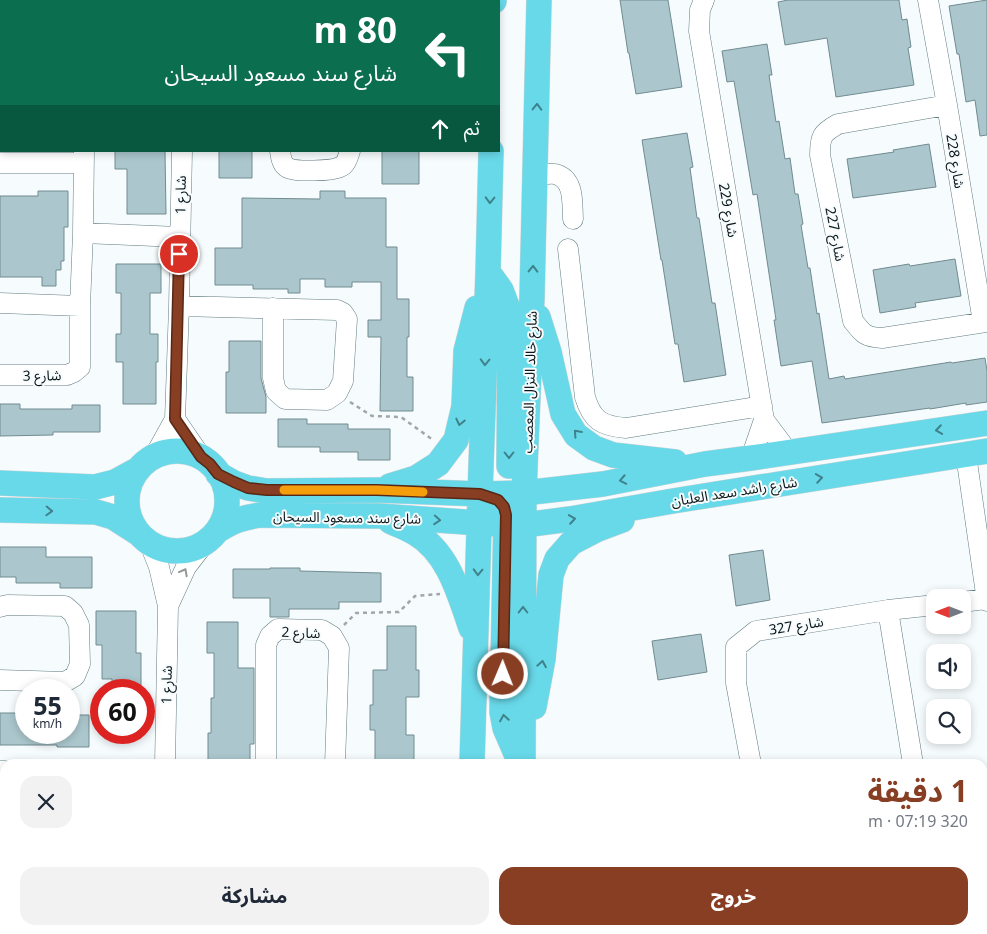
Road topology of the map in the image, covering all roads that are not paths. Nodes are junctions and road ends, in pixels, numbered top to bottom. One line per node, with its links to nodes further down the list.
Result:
1 (539, 0): 11 (main road, شارع خالد النزال المعصب, one-way to 1)
2 (928, 0): 4 (street, شارع 228)
3 (700, 3): 24 (street, شارع 229)
4 (947, 105): 22 (street, شارع 228); 22 (street, شارع 227)
5 (182, 152): 14 (street, شارع 1)
6 (280, 152): 7 (street)
7 (350, 152)
8 (491, 152): 16 (main road, one-way to 16)
9 (84, 157): 10 (street, شارع 3); 13 (street, شارع 3)
10 (0, 162)
11 (535, 175): 12 (street); 17 (main road, شارع خالد النزال المعصب, one-way to 11)
12 (573, 219)
13 (84, 233): 14 (street); 19 (street, شارع 3)
14 (179, 237): 20 (street, شارع 1)
15 (568, 249): 24 (street)
16 (488, 272): 34 (main road, one-way to 34); 35 (main road, one-way to 35); 36 (main road, one-way to 36)
17 (532, 297): 31 (main road, one-way to 17); 35 (main road, شارع خالد النزال المعصب)
18 (0, 303): 19 (street)
19 (80, 306): 23 (street, شارع 3)
20 (179, 306): 21 (street); 25 (street, شارع 1)
21 (273, 308): 21 (street)
22 (985, 322)
23 (0, 375)
24 (763, 413): 27 (street, شارع 229); 29 (street, شارع 229)
25 (175, 419): 30 (street, شارع 1); 32 (street)
26 (987, 423): 27 (main road, one-way to 27)
27 (788, 452): 29 (main road)
28 (976, 453): 37 (main road, شارع راشد سعد العلبان, one-way to 28); 44 (street)
29 (752, 458): 31 (main road)
30 (146, 463): 32 (main road); 33 (main road); 43 (main road)
31 (705, 464): 35 (main road, one-way to 35)
32 (210, 466): 34 (main road, شارع سند مسعود السيحان); 42 (main road)
33 (0, 483)
34 (377, 490): 36 (main road, شارع سند مسعود السيحان)
35 (517, 493): 36 (main road); 41 (main road, شارع خالد النزال المعصب)
36 (480, 494): 40 (main road); 41 (main road)
37 (673, 501): 41 (main road, شارع راشد سعد العلبان, one-way to 37); 57 (main road, one-way to 37)
38 (0, 510): 43 (main road, one-way to 43)
39 (379, 516): 40 (main road, شارع سند مسعود السيحان, one-way to 40); 42 (main road, شارع سند مسعود السيحان); 50 (main road)
40 (480, 523): 41 (main road, شارع راشد سعد العلبان); 50 (main road, one-way to 50)
41 (515, 525): 56 (main road, شارع خالد النزال المعصب, one-way to 41)
42 (212, 536): 43 (main road); 47 (street, شارع 1, one-way to 42)
43 (144, 538): 47 (street, شارع 1)
44 (987, 600): 45 (street)
45 (971, 601)
46 (926, 605): 49 (street, شارع 327)
47 (168, 606): 52 (street, شارع 1)
48 (0, 607): 51 (street)
49 (888, 610): 58 (street, شارع 327); 59 (street)
50 (476, 642): 55 (main road)
51 (0, 680)
52 (165, 759)
53 (266, 759): 54 (street, شارع 2)
54 (335, 759)
55 (472, 759)
56 (522, 759)
57 (523, 759)
58 (750, 759)
59 (912, 759)

